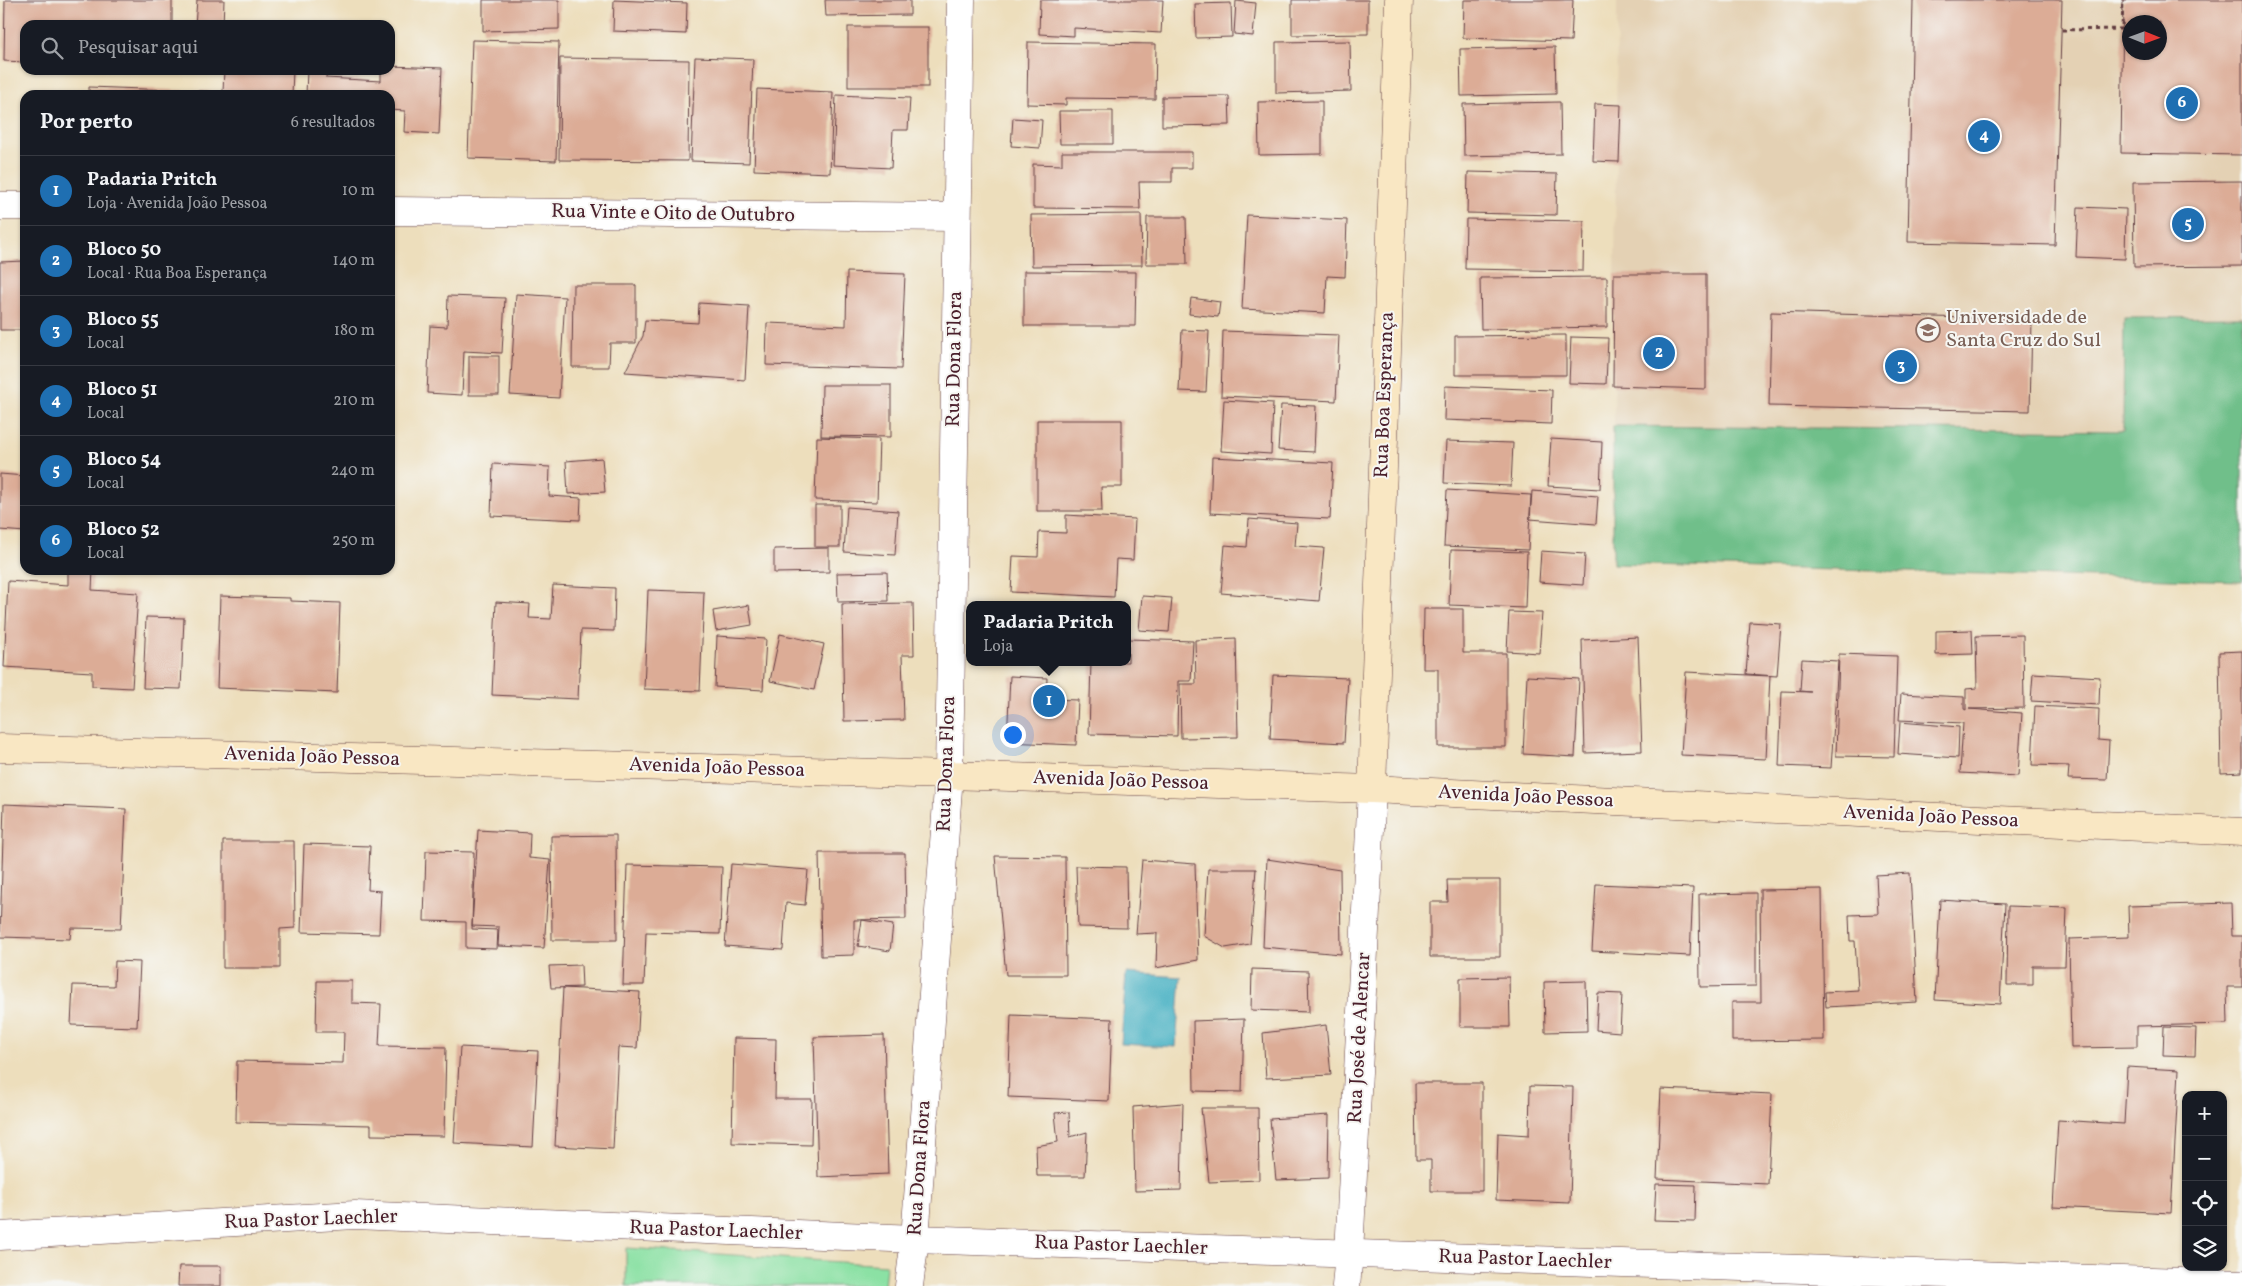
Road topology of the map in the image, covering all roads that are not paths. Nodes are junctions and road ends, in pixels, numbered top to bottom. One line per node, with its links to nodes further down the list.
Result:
1 (962, 0): 6 (street, Rua Dona Flora)
2 (1399, 0): 9 (street, Rua Boa Esperança)
3 (0, 206): 4 (street)
4 (20, 206)
5 (395, 211): 6 (street, Rua Vinte e Oito de Outubro)
6 (956, 217): 8 (street, Rua Dona Flora)
7 (0, 748): 8 (street, Avenida João Pessoa)
8 (949, 775): 9 (street, Avenida João Pessoa); 12 (street, Rua Dona Flora)
9 (1372, 789): 10 (street, Avenida João Pessoa); 13 (street, Rua José de Alencar)
10 (2242, 832)
11 (0, 1236): 12 (street, Rua Pastor Laechler)
12 (915, 1240): 13 (street, Rua Pastor Laechler); 16 (street, Rua Dona Flora)
13 (1350, 1254): 14 (street, Rua Pastor Laechler); 17 (street, Rua José de Alencar)
14 (2188, 1284): 15 (street, Rua Pastor Laechler)
15 (2242, 1284)
16 (909, 1286)
17 (1346, 1286)

